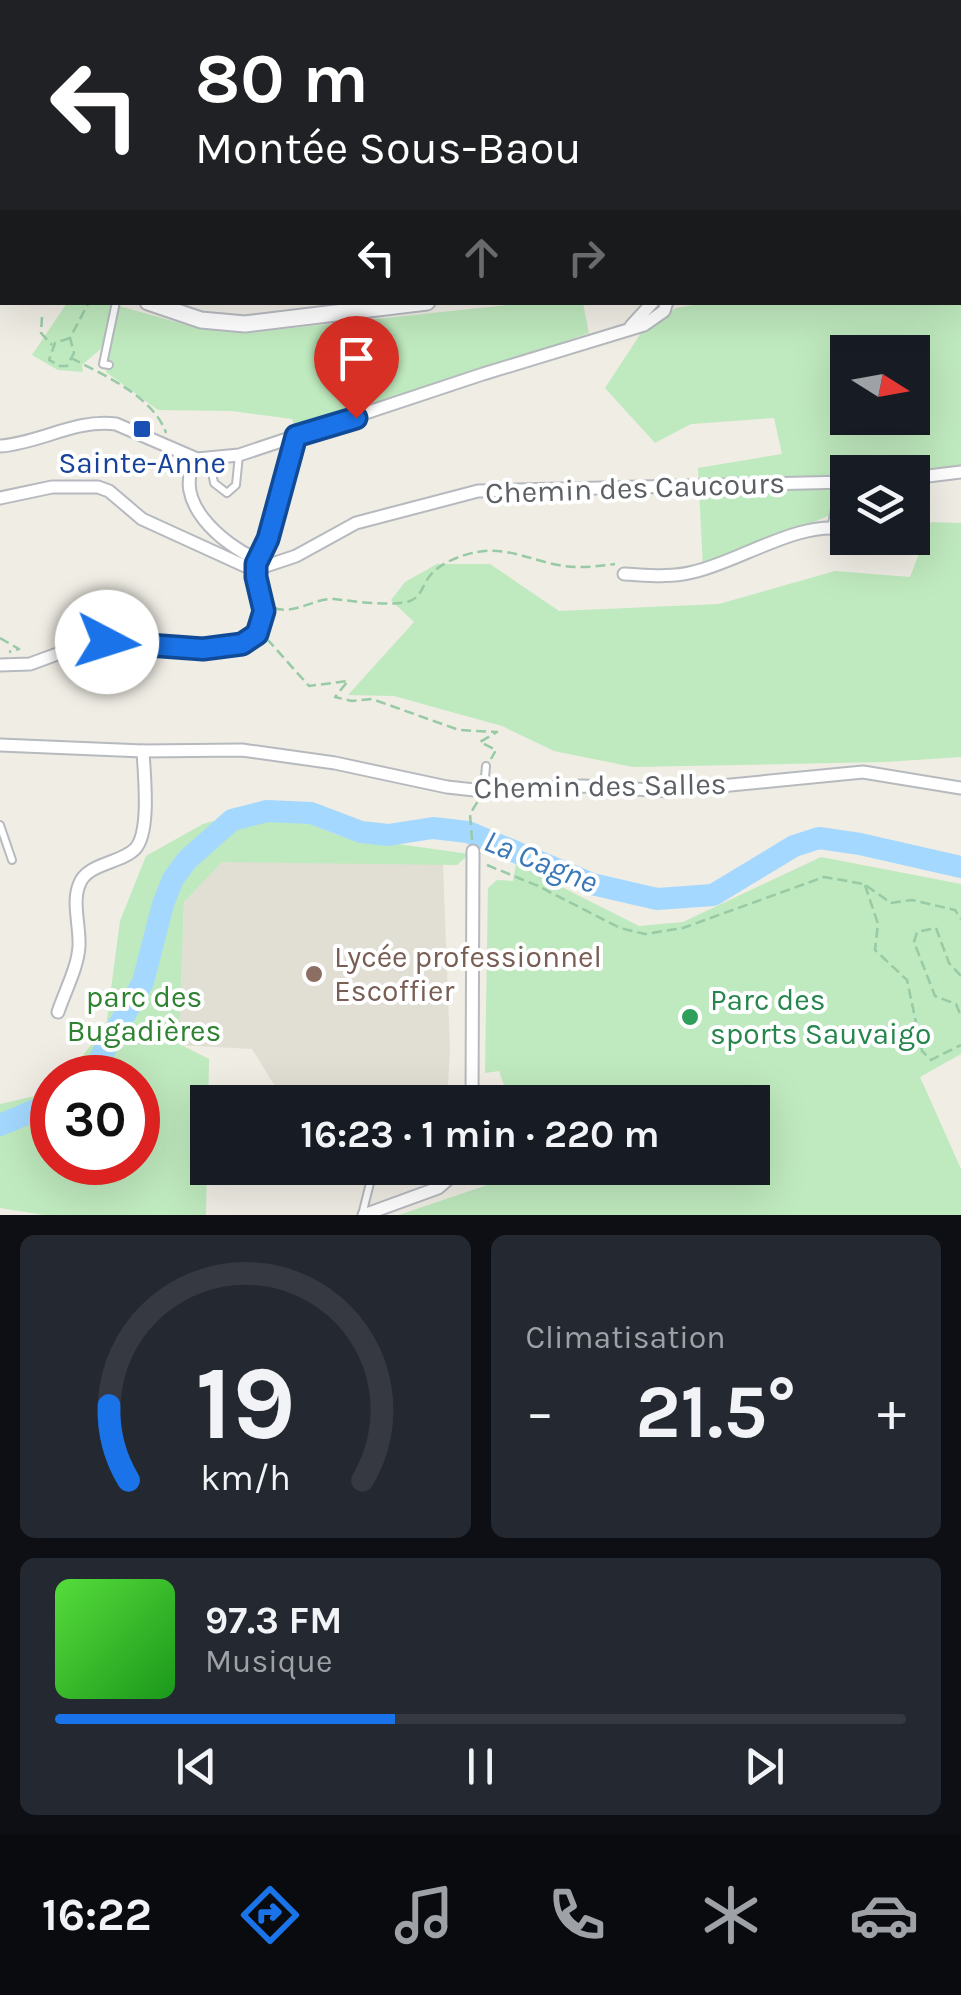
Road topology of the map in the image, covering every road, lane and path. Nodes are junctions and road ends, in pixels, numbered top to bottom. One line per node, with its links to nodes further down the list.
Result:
1 (87, 305): 9 (path)
2 (115, 305): 12 (lane)
3 (157, 305): 4 (main road)
4 (402, 305)
5 (650, 305): 8 (street)
6 (666, 305): 8 (street)
7 (42, 316): 10 (path)
8 (623, 330): 14 (street)
9 (70, 338): 10 (path); 11 (path)
10 (53, 346): 11 (path)
11 (71, 358): 13 (path)
12 (109, 365)
13 (164, 426)
14 (296, 436): 16 (street); 23 (street)
15 (0, 446): 17 (street)
16 (239, 455): 17 (street); 17 (lane)
17 (203, 460): 23 (street)
18 (961, 472): 19 (street)
19 (930, 476)
20 (830, 482): 23 (street, Chemin des Caucours)
21 (0, 498): 23 (street)
22 (830, 527): 24 (street)
23 (257, 564): 25 (street)
24 (620, 569): 25 (path)
25 (260, 593): 26 (street)
26 (260, 630): 29 (street); 32 (path)
27 (0, 638): 28 (path)
28 (0, 653)
29 (0, 665)
30 (0, 745): 31 (street, Chemin des Salles)
31 (143, 750): 34 (street, Chemin des Salles); 42 (street)
32 (486, 766): 34 (lane)
33 (961, 788): 34 (street, Chemin des Salles)
34 (484, 791)
35 (470, 814): 37 (path)
36 (0, 825): 38 (lane)
37 (472, 855): 39 (path); 45 (street)
38 (12, 860)
39 (864, 884): 40 (path); 44 (path)
40 (961, 919)
41 (961, 976): 43 (path)
42 (58, 1012)
43 (961, 1016)
44 (961, 1045)
45 (472, 1085)
46 (370, 1185): 48 (lane)
47 (440, 1185): 48 (street)
48 (363, 1215)

